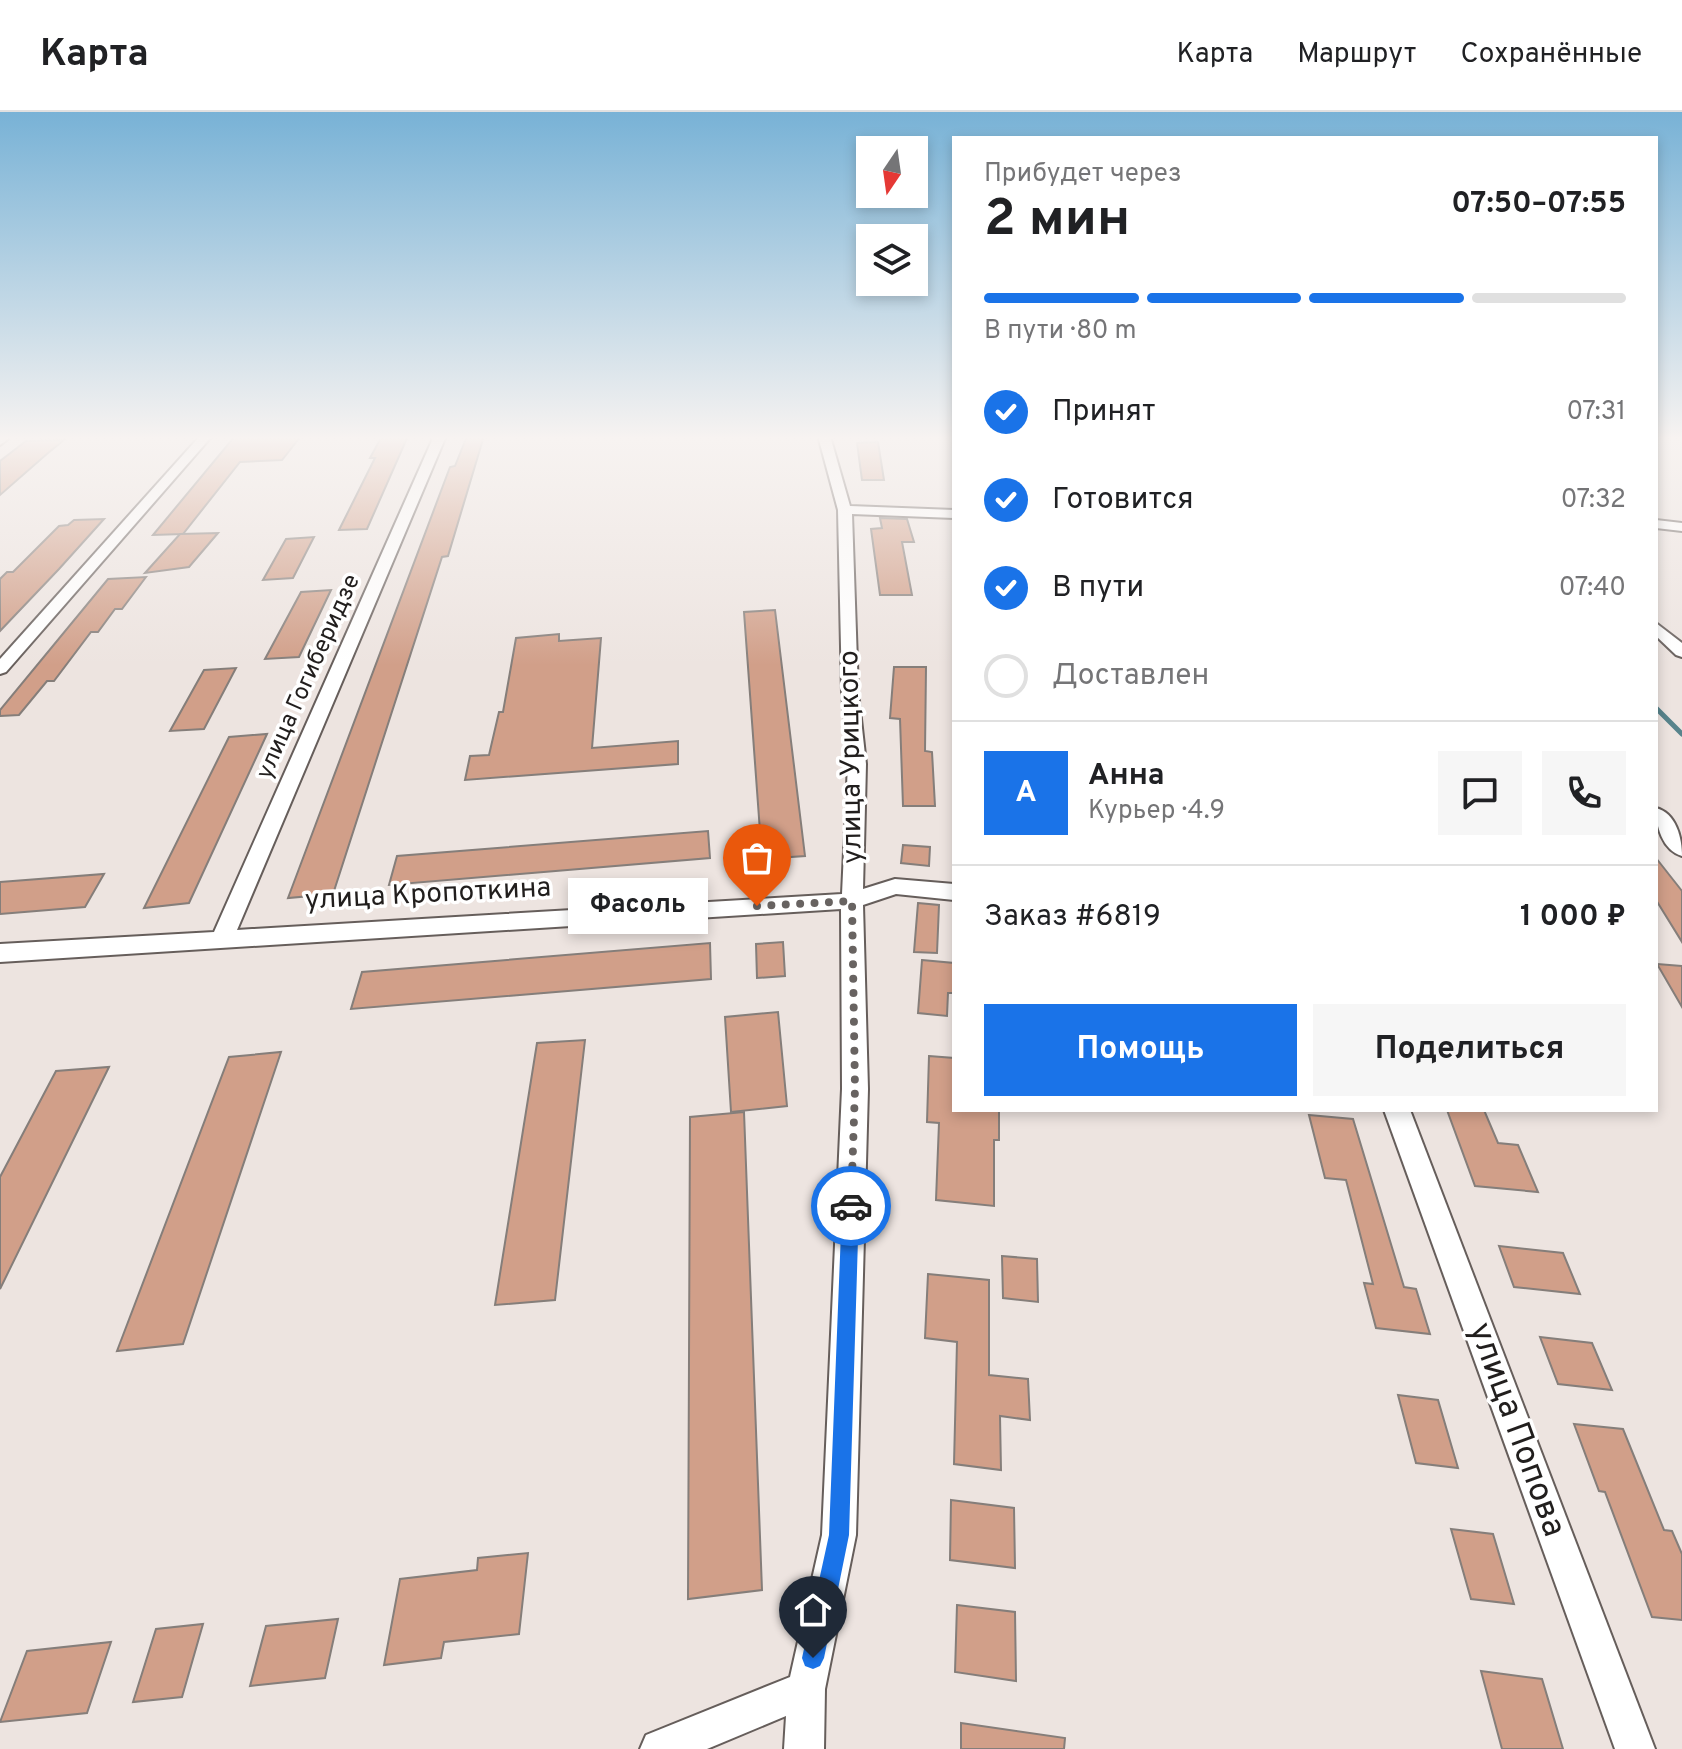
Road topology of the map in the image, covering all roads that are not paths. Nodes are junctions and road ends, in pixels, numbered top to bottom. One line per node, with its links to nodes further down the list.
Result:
1 (138, 512): 10 (street)
2 (407, 512): 15 (street, улица Гогиберидзе)
3 (845, 512): 14 (street, улица Урицкого)
4 (910, 512): 5 (street)
5 (952, 514)
6 (1658, 524): 7 (street)
7 (1682, 527)
8 (1658, 630): 9 (street)
9 (1682, 652)
10 (0, 669)
11 (1658, 817): 12 (street)
12 (1682, 849)
13 (952, 892): 14 (street, улица Кропоткина)
14 (852, 901): 15 (street, улица Кропоткина); 18 (street, улица Урицкого)
15 (223, 937): 16 (street, улица Кропоткина)
16 (0, 953)
17 (1398, 1112): 21 (street, улица Попова)
18 (806, 1689): 19 (street); 20 (street, улица Урицкого)
19 (660, 1749)
20 (804, 1749)
21 (1635, 1749)

